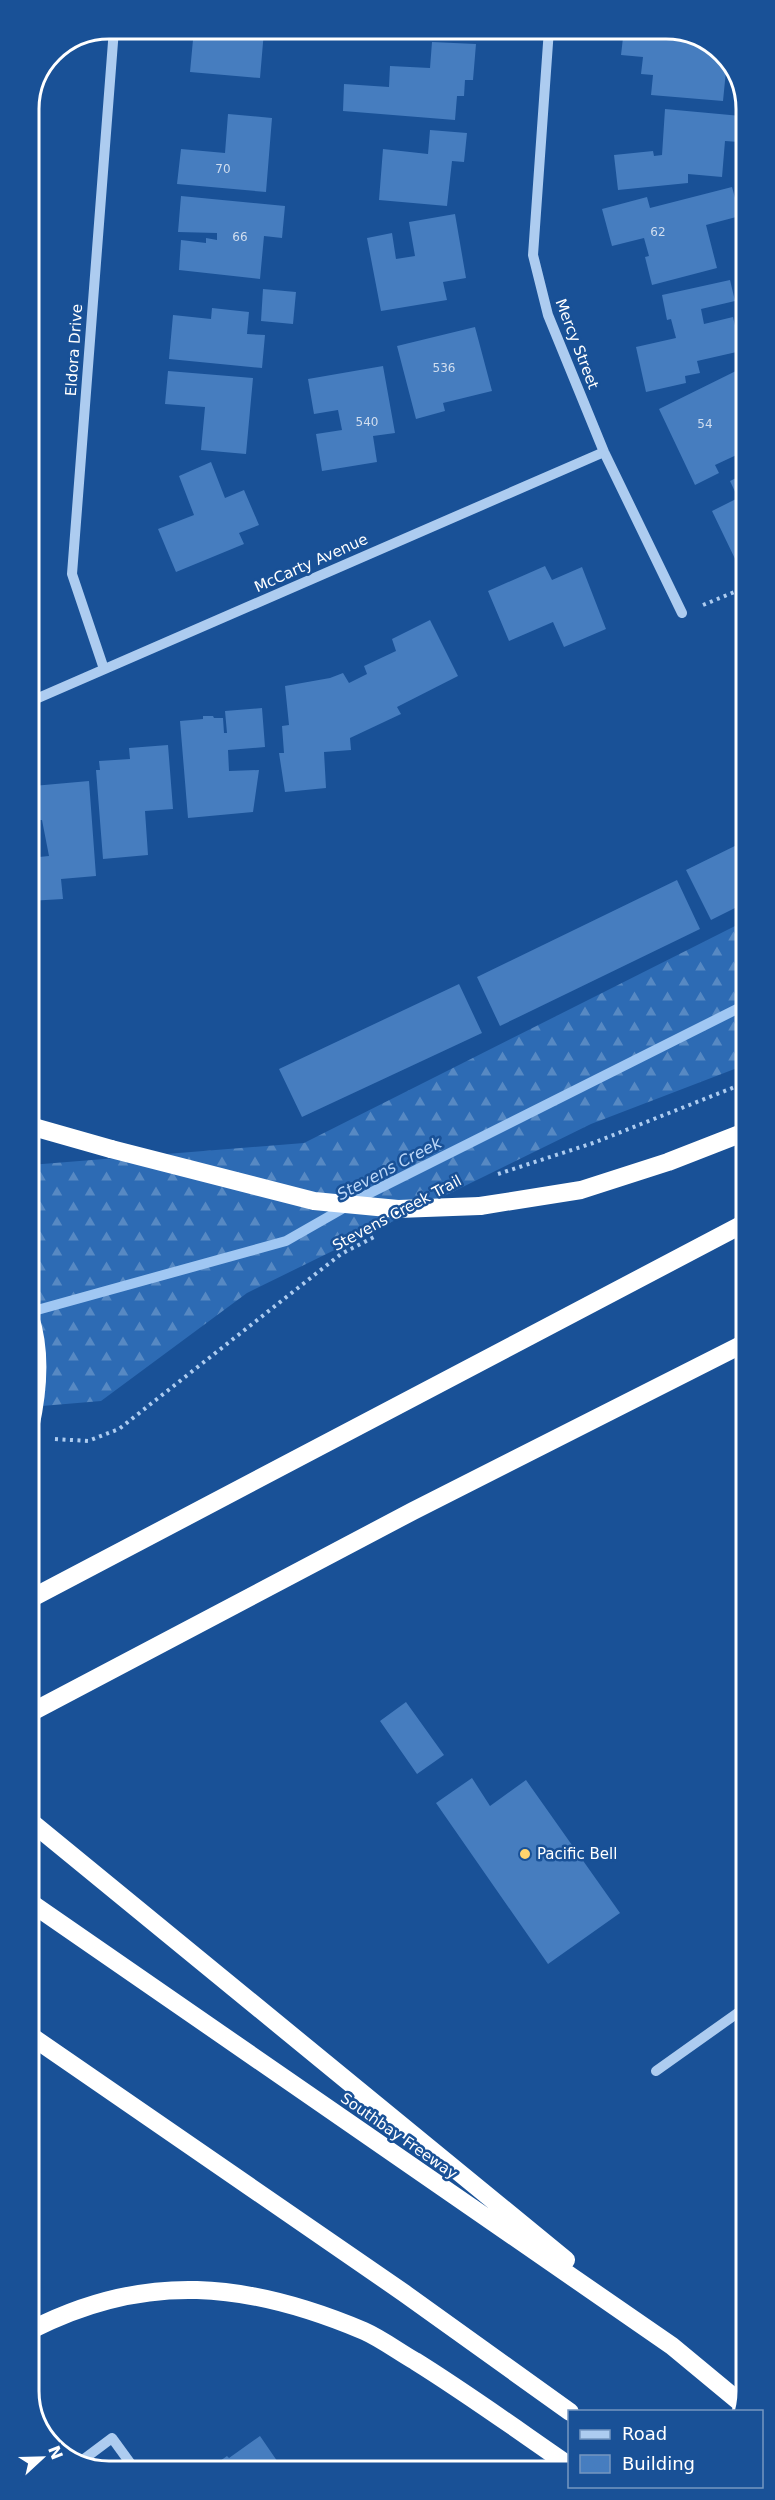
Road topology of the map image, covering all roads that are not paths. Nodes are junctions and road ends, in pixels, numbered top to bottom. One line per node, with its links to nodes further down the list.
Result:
1 (113, 39): 5 (street, Eldora Drive)
2 (548, 39): 3 (street, Mercy Street)
3 (604, 452): 4 (street, Mercy Street); 5 (street, McCarty Avenue)
4 (682, 613)
5 (104, 669): 6 (street, McCarty Avenue)
6 (39, 698)
7 (39, 1129): 8 (highway, bridge)
8 (736, 1136)
9 (736, 1228): 11 (highway)
10 (736, 1348): 12 (highway)
11 (39, 1594)
12 (39, 1709)
13 (39, 1828): 19 (highway)
14 (39, 1909): 19 (highway, Southbay Freeway)
15 (736, 2014): 17 (street)
16 (39, 2042): 21 (highway)
17 (656, 2071)
18 (39, 2326): 24 (highway)
19 (672, 2346): 20 (highway, Southbay Freeway)
20 (735, 2399)
21 (568, 2411)
22 (86, 2457): 23 (street)
23 (129, 2461)
24 (563, 2461)

